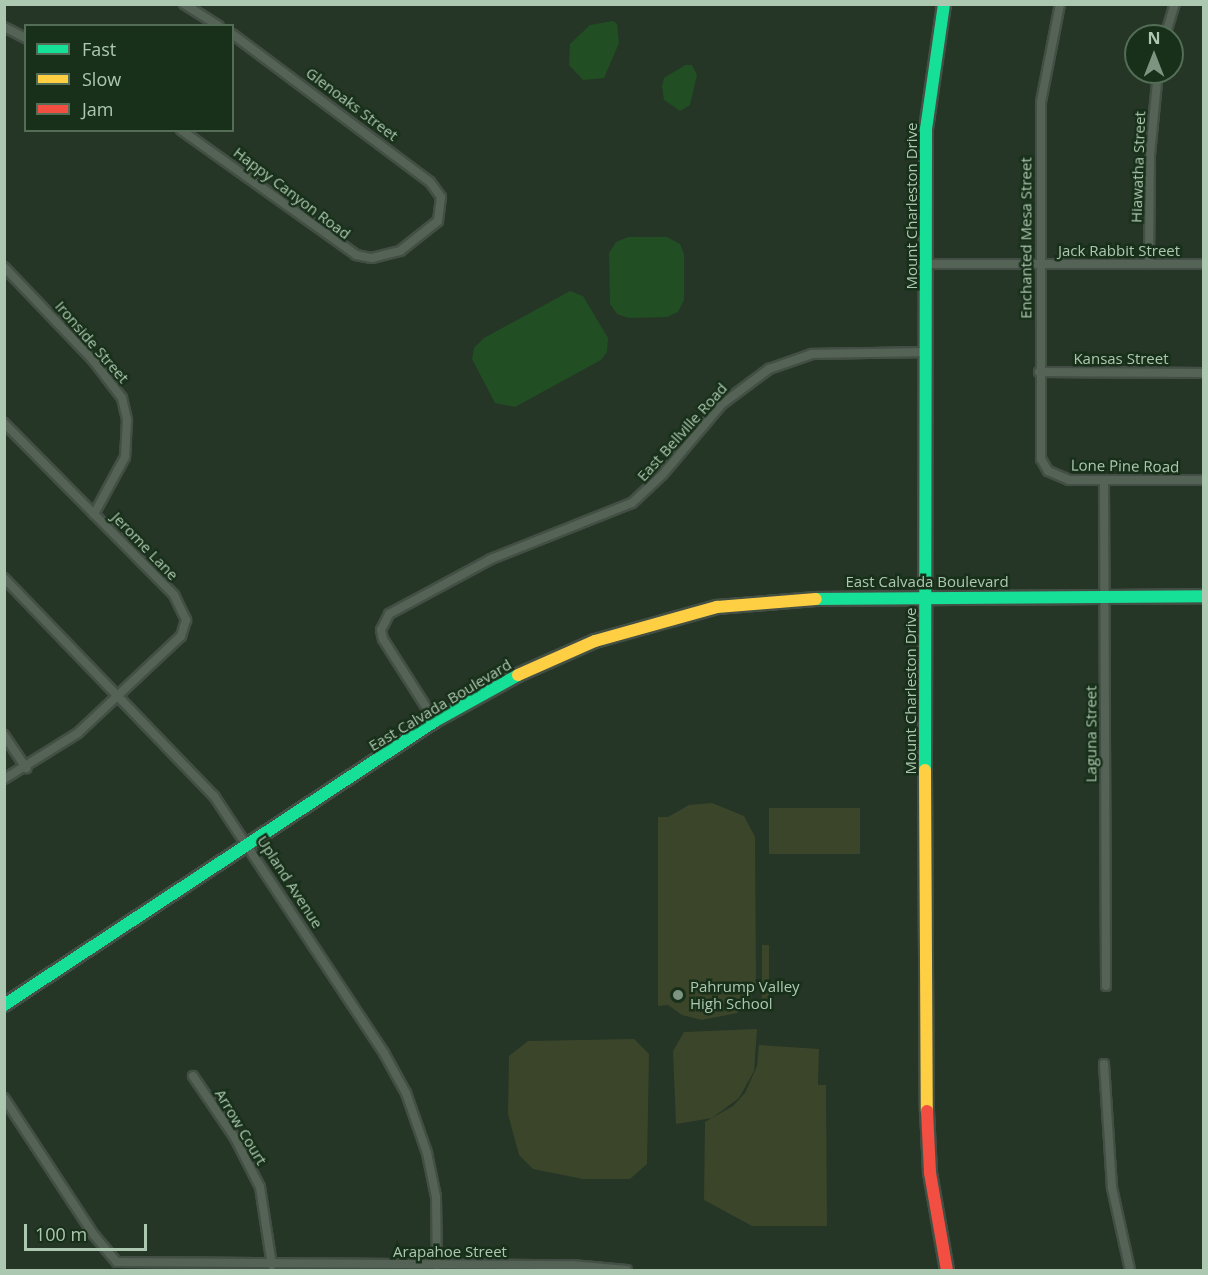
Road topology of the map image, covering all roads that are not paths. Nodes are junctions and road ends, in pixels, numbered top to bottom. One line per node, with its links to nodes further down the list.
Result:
1 (184, 4): 5 (street)
2 (944, 4): 13 (main road, Mount Charleston Drive)
3 (1060, 4): 16 (street, Enchanted Mesa Street)
4 (1175, 4): 6 (street)
5 (216, 24)
6 (1169, 24)
7 (4, 27): 9 (street)
8 (234, 35): 12 (street, Glenoaks Street)
9 (24, 37)
10 (1157, 84): 14 (street, Hiawatha Street)
11 (184, 132): 12 (street, Happy Canyon Road)
12 (442, 207)
13 (927, 264): 16 (street, Jack Rabbit Street); 18 (main road, Mount Charleston Drive)
14 (1149, 264): 15 (street, Jack Rabbit Street); 16 (street, Jack Rabbit Street)
15 (1203, 264)
16 (1040, 265): 19 (street, Enchanted Mesa Street)
17 (4, 267): 25 (street, Ironside Street)
18 (926, 352): 27 (main road, Mount Charleston Drive); 31 (street, East Bellville Road)
19 (1039, 372): 20 (street, Kansas Street); 22 (street, Enchanted Mesa Street)
20 (1203, 373)
21 (4, 423): 25 (street, Jerome Lane)
22 (1048, 471): 24 (street, Lone Pine Road)
23 (1203, 480): 24 (street, Lone Pine Road)
24 (1104, 481): 28 (street, Laguna Street)
25 (94, 513): 30 (street, Jerome Lane)
26 (4, 578): 30 (street, Upland Avenue)
27 (926, 596): 28 (main road, East Calvada Boulevard); 31 (main road, East Calvada Boulevard); 44 (main road, Mount Charleston Drive)
28 (1104, 596): 29 (main road, East Calvada Boulevard); 36 (street, Laguna Street)
29 (1203, 596)
30 (119, 696): 33 (street); 35 (street, Upland Avenue)
31 (435, 721): 35 (main road, East Calvada Boulevard)
32 (4, 735): 33 (street)
33 (26, 768): 34 (street)
34 (4, 779)
35 (249, 844): 37 (main road, East Calvada Boulevard); 42 (street, Upland Avenue)
36 (1107, 986)
37 (4, 1005)
38 (1104, 1064): 45 (street)
39 (193, 1076): 41 (street, Arrow Court)
40 (4, 1098): 41 (street, Arapahoe Street)
41 (272, 1265): 42 (street, Arapahoe Street)
42 (437, 1265): 43 (street, Arapahoe Street)
43 (627, 1270)
44 (947, 1270)
45 (1130, 1270)

